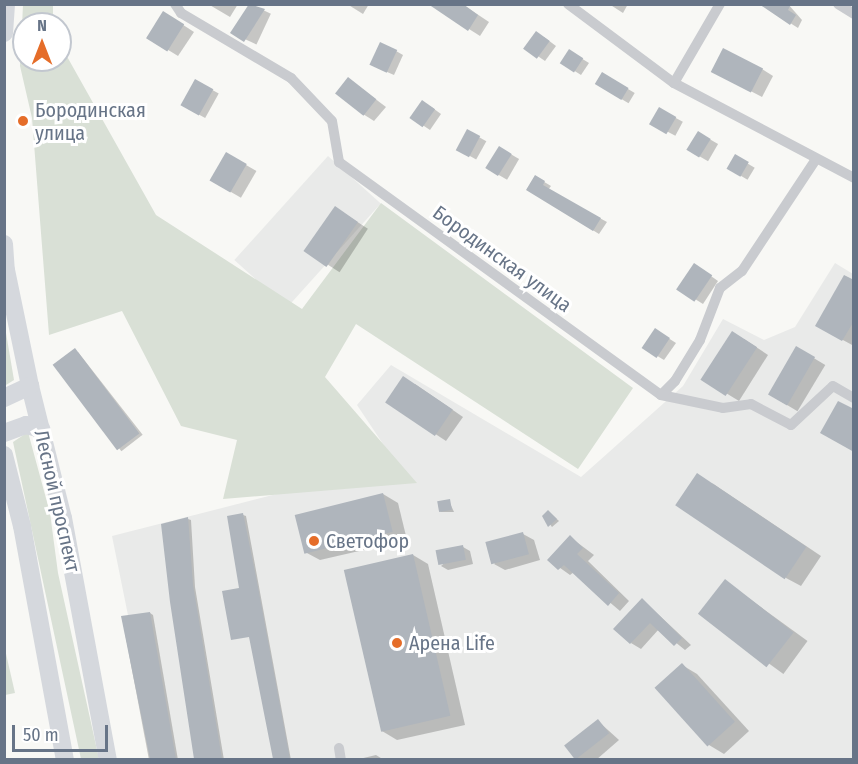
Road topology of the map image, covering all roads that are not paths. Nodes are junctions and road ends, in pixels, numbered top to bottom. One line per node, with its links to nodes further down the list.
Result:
1 (6, 4): 7 (main road)
2 (175, 4): 13 (street, Бородинская улица)
3 (568, 4): 8 (street)
4 (720, 4): 8 (street)
5 (838, 4): 6 (street)
6 (854, 14)
7 (4, 33)
8 (674, 83): 9 (street)
9 (816, 159): 10 (street); 13 (street)
10 (854, 178)
11 (4, 244): 12 (main road, Лесной проспект)
12 (30, 386): 14 (main road); 16 (main road, Лесной проспект)
13 (661, 395): 15 (street, Бородинская улица)
14 (4, 398)
15 (854, 398)
16 (41, 429): 17 (main road); 20 (main road, Лесной проспект)
17 (4, 433)
18 (4, 455): 19 (main road, Лесной проспект)
19 (66, 759)
20 (108, 759)

